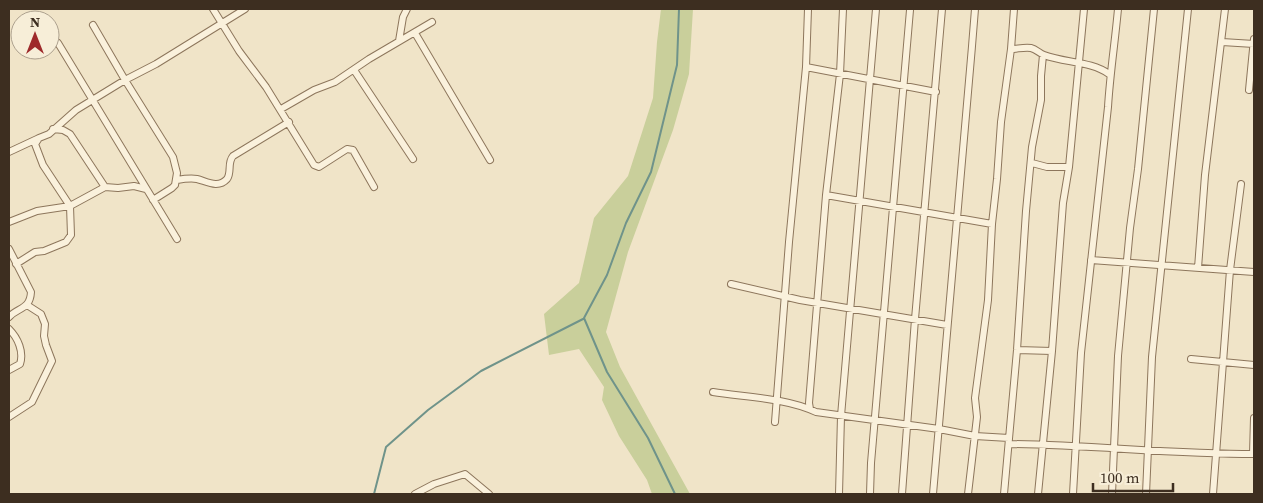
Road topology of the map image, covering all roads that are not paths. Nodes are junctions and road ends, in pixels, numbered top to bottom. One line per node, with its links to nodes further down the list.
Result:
1 (213, 9): 17 (street)
2 (245, 9): 17 (street)
3 (406, 9): 20 (street)
4 (808, 9): 27 (street)
5 (843, 9): 29 (street)
6 (876, 9): 32 (street)
7 (942, 9): 35 (street)
8 (975, 9): 59 (street)
9 (1014, 9): 24 (street)
10 (1084, 9): 26 (street)
11 (1118, 9): 30 (street)
12 (1154, 9): 65 (street)
13 (1188, 9): 67 (street)
14 (1225, 9): 21 (street)
15 (910, 10): 33 (street)
16 (432, 22): 19 (street)
17 (221, 23): 31 (street); 37 (street)
18 (93, 25): 31 (street)
19 (414, 33): 20 (street); 43 (street)
20 (398, 41): 28 (street)
21 (1222, 42): 22 (street); 68 (street)
22 (1254, 42): 34 (street)
23 (60, 46): 36 (street)
24 (1011, 49): 25 (street); 61 (street)
25 (1043, 55): 26 (street); 44 (street)
26 (1078, 63): 30 (street); 45 (street)
27 (806, 67): 29 (street); 72 (street)
28 (354, 70): 37 (street); 42 (street)
29 (840, 74): 32 (street); 53 (street)
30 (1109, 74): 64 (street)
31 (125, 80): 36 (street); 47 (street)
32 (870, 80): 33 (street); 55 (street)
33 (903, 86): 35 (street); 57 (street)
34 (1249, 90)
35 (936, 92): 58 (street)
36 (92, 100): 39 (street); 46 (street)
37 (280, 109): 38 (street)
38 (289, 122): 47 (street); 51 (street)
39 (53, 130): 40 (street); 50 (street)
40 (38, 138): 41 (street); 56 (street)
41 (9, 152)
42 (414, 159)
43 (490, 160)
44 (1032, 164): 45 (street); 81 (street)
45 (1069, 168): 82 (street)
46 (136, 172): 49 (street); 52 (street)
47 (177, 180): 54 (street)
48 (1241, 184): 69 (street)
49 (128, 186): 50 (street); 52 (street)
50 (105, 187): 56 (street)
51 (374, 187)
52 (146, 189): 54 (street)
53 (826, 195): 55 (street); 73 (street)
54 (153, 200): 62 (street)
55 (859, 202): 57 (street); 75 (street)
56 (70, 206): 60 (street); 66 (street)
57 (892, 207): 58 (street); 76 (street)
58 (926, 212): 59 (street); 78 (street)
59 (958, 219): 61 (street); 79 (street)
60 (9, 222)
61 (992, 224): 97 (street)
62 (177, 239)
63 (9, 249): 66 (street)
64 (1091, 260): 65 (street); 100 (street)
65 (1127, 262): 67 (street); 101 (street)
66 (16, 264): 74 (street)
67 (1161, 266): 68 (street); 102 (street)
68 (1198, 268): 69 (street)
69 (1230, 270): 70 (street); 84 (street)
70 (1254, 272)
71 (731, 284): 72 (street)
72 (784, 297): 73 (street); 88 (street)
73 (818, 303): 75 (street); 89 (street)
74 (27, 306): 77 (street); 91 (street)
75 (851, 309): 76 (street); 90 (street)
76 (883, 314): 78 (street); 93 (street)
77 (9, 317)
78 (915, 319): 79 (street); 95 (street)
79 (947, 325): 96 (street)
80 (9, 329): 86 (street)
81 (1017, 350): 82 (street); 98 (street)
82 (1052, 352): 99 (street)
83 (1191, 359): 84 (street)
84 (1224, 363): 85 (street); 103 (street)
85 (1254, 365)
86 (9, 370)
87 (713, 392): 88 (street)
88 (777, 402): 89 (street); 94 (street)
89 (810, 409): 90 (street)
90 (841, 416): 93 (street); 107 (street)
91 (9, 417)
92 (1254, 418): 104 (street)
93 (874, 421): 95 (street); 108 (street)
94 (775, 422)
95 (907, 425): 96 (street); 109 (street)
96 (939, 429): 97 (street); 110 (street)
97 (975, 436): 98 (street); 111 (street)
98 (1009, 441): 99 (street); 112 (street)
99 (1042, 444): 100 (street); 113 (street)
100 (1076, 446): 101 (street); 114 (street)
101 (1115, 448): 102 (street); 115 (street)
102 (1147, 450): 103 (street); 116 (street)
103 (1216, 454): 104 (street); 117 (street)
104 (1254, 454)
105 (415, 494): 106 (street)
106 (489, 494)
107 (839, 494)
108 (870, 494)
109 (902, 494)
110 (933, 494)
111 (968, 494)
112 (1004, 494)
113 (1038, 494)
114 (1073, 494)
115 (1112, 494)
116 (1146, 494)
117 (1213, 494)

